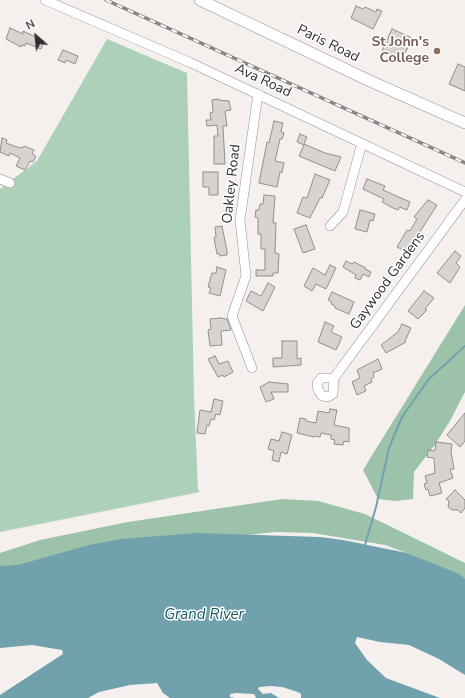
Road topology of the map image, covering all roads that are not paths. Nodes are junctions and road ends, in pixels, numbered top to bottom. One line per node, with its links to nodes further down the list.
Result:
1 (46, 0): 3 (street, Ava Road)
2 (200, 0): 4 (main road, Paris Road)
3 (258, 94): 5 (street, Ava Road); 11 (street, Oakley Road)
4 (465, 124)
5 (362, 143): 8 (street, Ava Road); 10 (street)
6 (0, 179): 7 (street)
7 (10, 183)
8 (465, 192)
9 (465, 200): 12 (street, Gaywood Gardens)
10 (330, 226)
11 (252, 368)
12 (334, 378)

